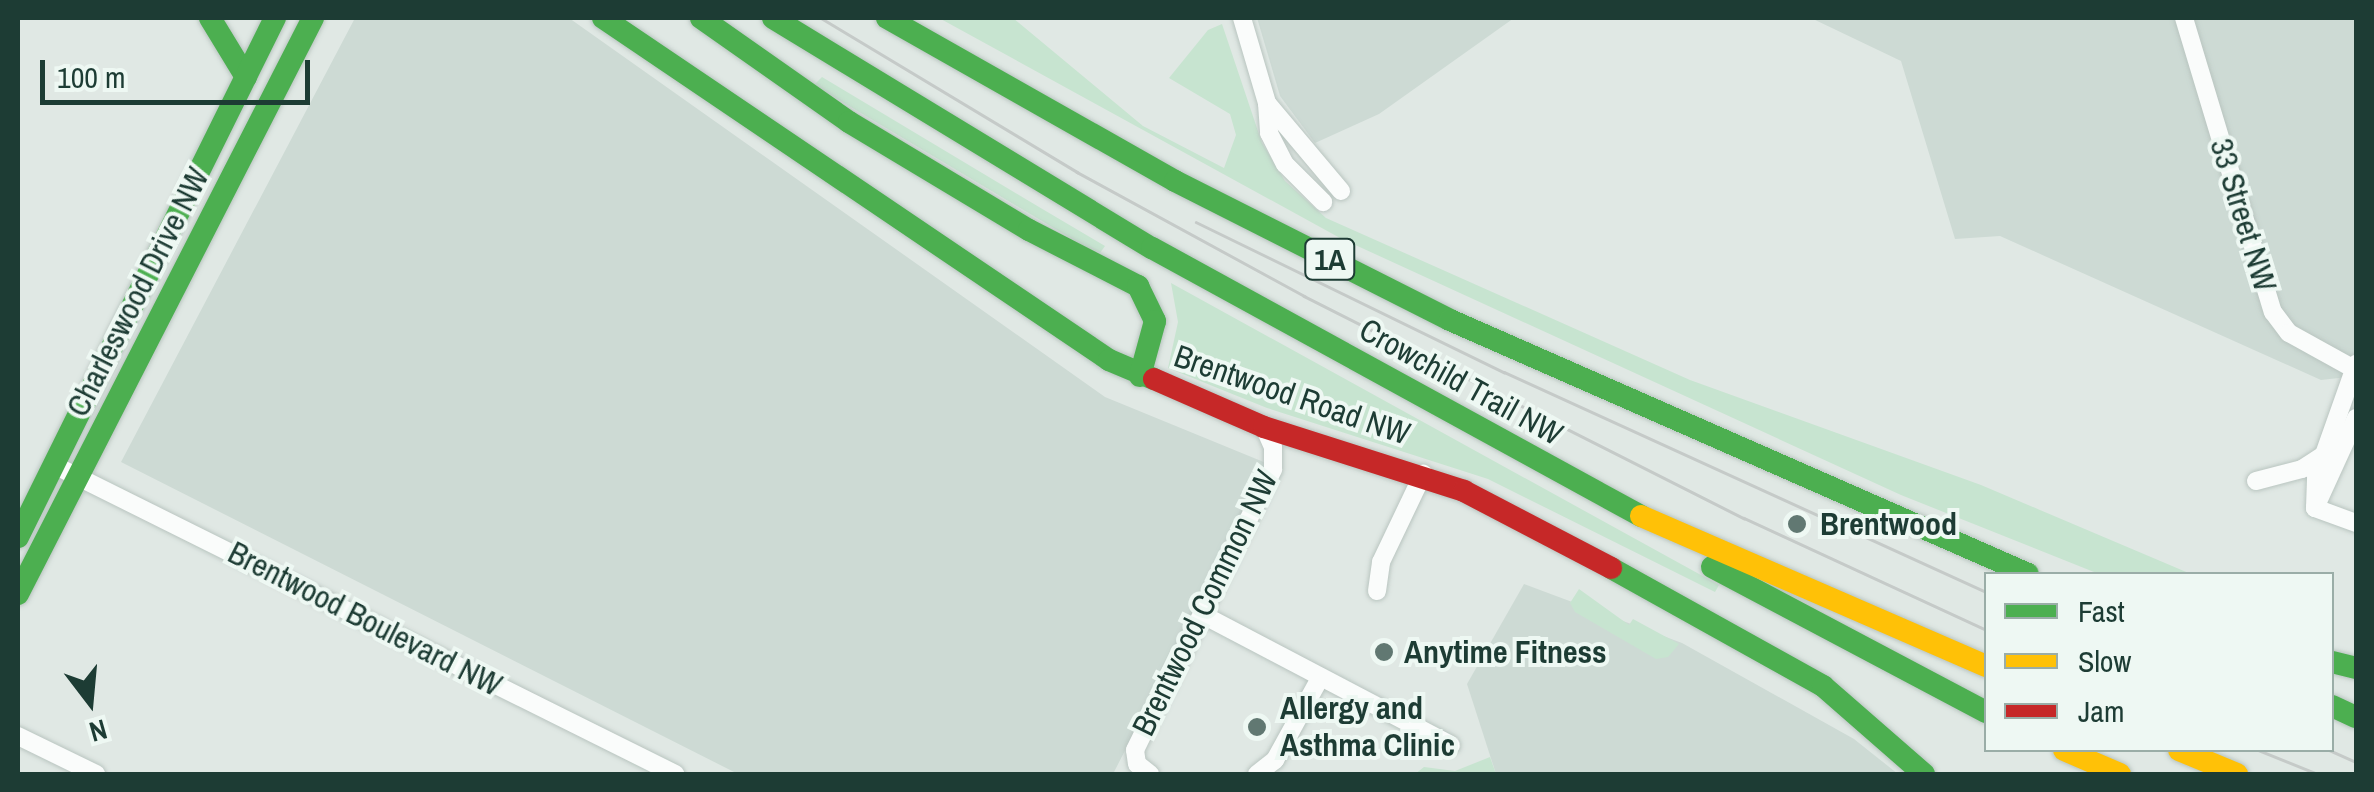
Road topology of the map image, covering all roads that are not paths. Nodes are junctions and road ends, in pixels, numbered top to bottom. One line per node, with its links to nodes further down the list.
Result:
1 (210, 18): 10 (main road)
2 (276, 18): 10 (main road, Charleswood Drive NW)
3 (313, 18): 21 (main road, Charleswood Drive NW)
4 (603, 18): 15 (main road, Brentwood Road NW)
5 (701, 18): 15 (main road)
6 (773, 18): 24 (main road, Crowchild Trail NW / 1A)
7 (887, 18): 27 (main road, Crowchild Trail NW / 1A)
8 (1242, 18): 11 (street)
9 (2184, 18): 14 (street, 33 Street NW)
10 (246, 77): 19 (main road, Charleswood Drive NW)
11 (1267, 103): 12 (street); 13 (street)
12 (1341, 191)
13 (1324, 202)
14 (2356, 368): 18 (street)
15 (1140, 376): 17 (main road, Brentwood Road NW)
16 (2356, 418): 23 (street)
17 (1264, 427): 20 (main road, Brentwood Road NW); 30 (street, Brentwood Common NW)
18 (2325, 453): 22 (street); 23 (street)
19 (54, 465): 21 (street, Brentwood Boulevard NW); 26 (main road, Charleswood Drive NW)
20 (1423, 474): 28 (street); 42 (main road, Brentwood Road NW)
21 (81, 478): 29 (main road, Charleswood Drive NW); 39 (street, Brentwood Boulevard NW)
22 (2256, 481)
23 (2315, 508): 25 (street)
24 (1638, 515): 31 (main road, Crowchild Trail NW / 1A); 33 (main road)
25 (2356, 522)
26 (18, 537)
27 (2023, 572)
28 (1377, 591)
29 (18, 594)
30 (1202, 615): 32 (street); 40 (street, Brentwood Common NW)
31 (1984, 665)
32 (1320, 680): 35 (street); 41 (street)
33 (1984, 711)
34 (18, 736): 38 (street)
35 (1451, 745)
36 (2069, 752): 43 (main road)
37 (2184, 752): 44 (main road)
38 (96, 774)
39 (675, 774)
40 (1150, 774)
41 (1256, 774)
42 (1924, 774)
43 (2120, 774)
44 (2237, 774)

